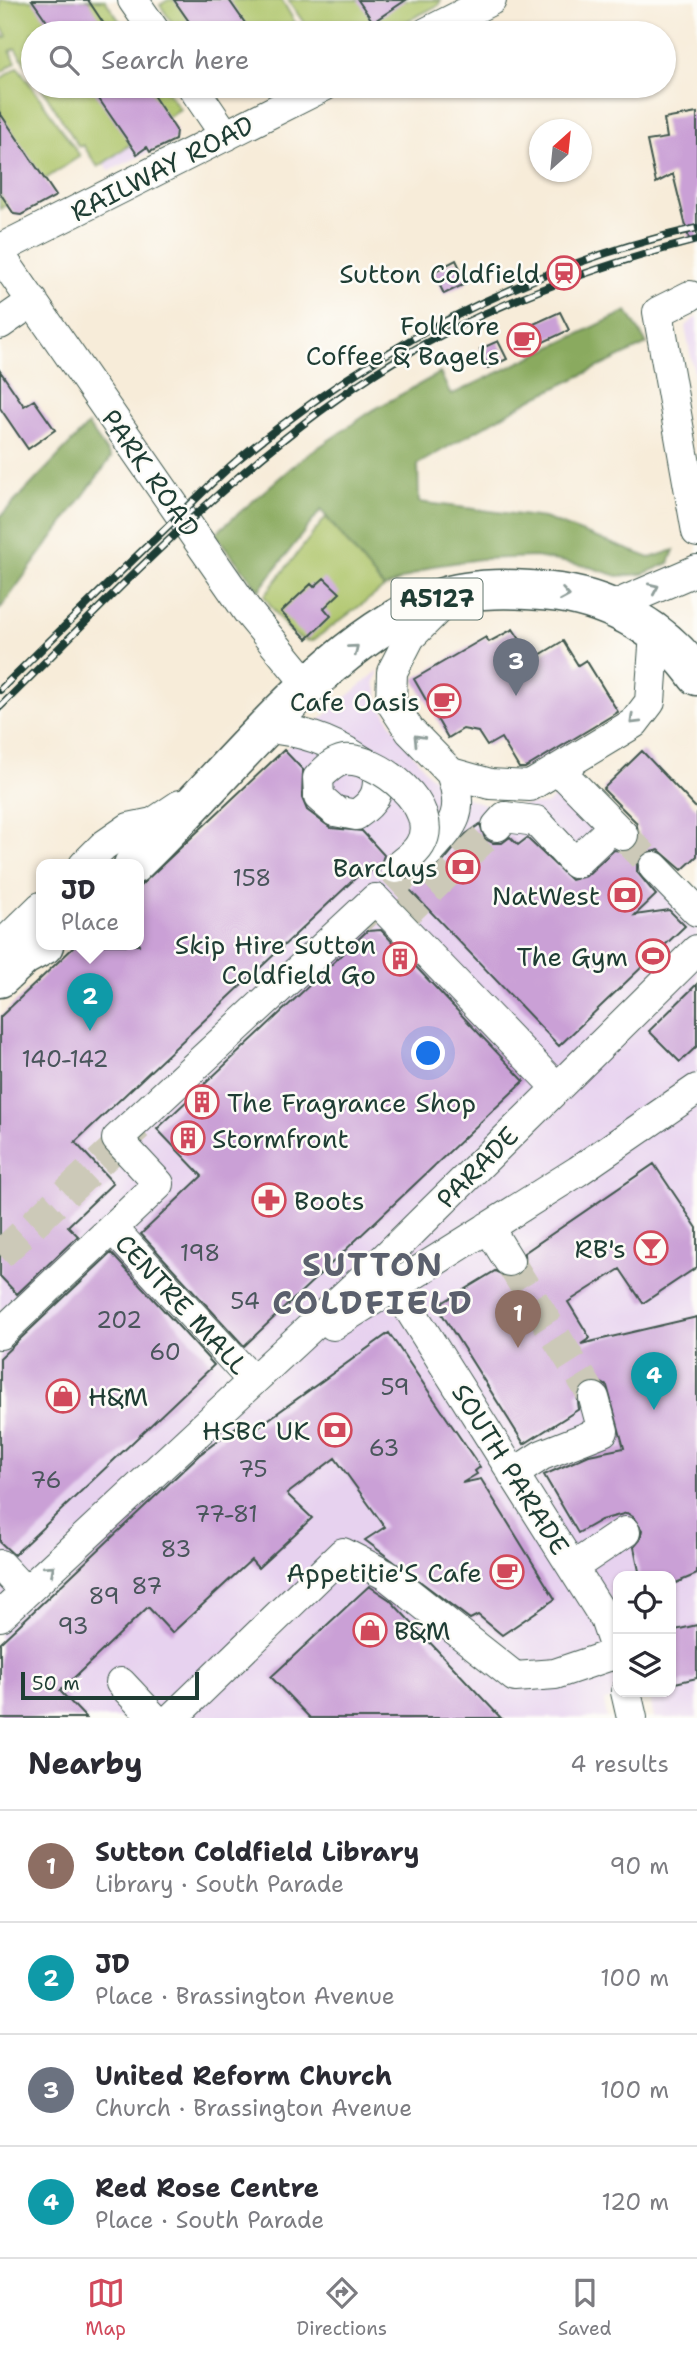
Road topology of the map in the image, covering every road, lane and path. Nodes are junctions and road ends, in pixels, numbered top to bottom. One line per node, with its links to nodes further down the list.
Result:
1 (133, 0): 3 (street)
2 (477, 3): 4 (street)
3 (148, 21)
4 (446, 21)
5 (200, 98): 7 (street)
6 (300, 98): 7 (street, RAILWAY ROAD)
7 (226, 136): 8 (street, RAILWAY ROAD)
8 (0, 249)
9 (0, 255): 11 (street, PARK ROAD)
10 (691, 296): 13 (street)
11 (33, 301): 12 (street); 20 (street, PARK ROAD)
12 (0, 324)
13 (687, 414): 14 (street)
14 (697, 532)
15 (697, 570): 17 (street, one-way to 15)
16 (452, 595): 17 (main road, A5127, one-way to 17); 20 (main road, A5127, one-way to 16); 23 (street, one-way to 16)
17 (611, 607): 18 (main road, A5127)
18 (655, 633): 19 (main road, A5127); 22 (street, one-way to 22)
19 (697, 676)
20 (309, 686): 21 (main road, A5127)
21 (268, 728): 25 (main road, A5127); 29 (street, bridge)
22 (558, 769): 23 (street); 24 (street)
23 (451, 773): 26 (street)
24 (497, 825)
25 (131, 847): 27 (street)
26 (425, 856)
27 (90, 859)
28 (654, 867): 30 (street)
29 (396, 868)
30 (697, 911)
31 (36, 912): 32 (street)
32 (0, 947)
33 (36, 949): 35 (main road)
34 (697, 950): 36 (street, PARADE)
35 (0, 978)
36 (557, 1088): 39 (street); 41 (street, PARADE)
37 (697, 1089): 38 (street)
38 (488, 1227): 40 (street); 41 (street)
39 (112, 1228): 42 (street); 43 (street, CENTRE MALL)
40 (509, 1261)
41 (387, 1274): 43 (street, PARADE); 43 (street, PARADE); 45 (street, SOUTH PARADE)
42 (0, 1334)
43 (252, 1380): 49 (street, PARADE, one-way to 43)
44 (594, 1398): 45 (street)
45 (513, 1474): 48 (street, SOUTH PARADE)
46 (625, 1532): 48 (street)
47 (0, 1565): 49 (street)
48 (573, 1567): 51 (street, SOUTH PARADE)
49 (25, 1592): 50 (street, PARADE)
50 (0, 1616)
51 (613, 1641)
52 (613, 1657): 56 (street)
53 (121, 1683): 55 (street)
54 (627, 1697): 57 (street)
55 (154, 1718)
56 (172, 1718)
57 (632, 1718)

